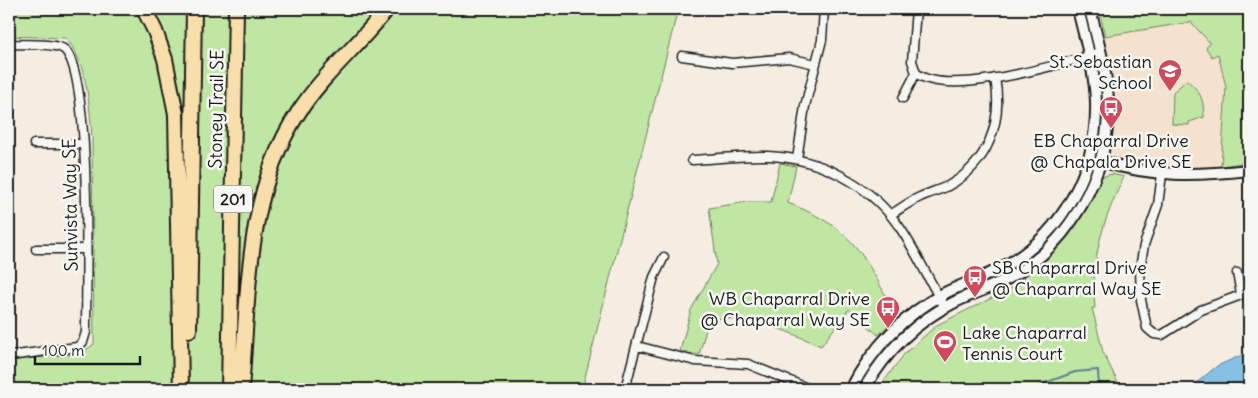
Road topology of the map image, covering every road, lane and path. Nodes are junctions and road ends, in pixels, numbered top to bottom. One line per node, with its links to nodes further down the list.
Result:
1 (194, 9): 38 (highway, Stoney Trail SE / 201)
2 (236, 9): 39 (highway, Stoney Trail SE / 201)
3 (387, 9): 18 (highway)
4 (398, 9): 18 (highway)
5 (824, 9): 14 (street)
6 (916, 9): 15 (street)
7 (1078, 9): 13 (street)
8 (1090, 9): 11 (street)
9 (144, 10): 37 (highway)
10 (9, 44): 20 (street, Sunvista Way SE)
11 (1100, 53): 13 (street); 24 (street)
12 (682, 56): 14 (street)
13 (1089, 56): 16 (street); 21 (street)
14 (815, 64): 22 (street)
15 (916, 73): 16 (street); 17 (street)
16 (995, 78): 27 (street)
17 (903, 98)
18 (304, 104): 40 (highway)
19 (34, 144): 20 (street)
20 (84, 144): 29 (street, Sunvista Way SE)
21 (1089, 158): 24 (street); 33 (street)
22 (797, 159): 23 (street); 27 (street)
23 (692, 160)
24 (1100, 161): 26 (street); 34 (street)
25 (1249, 170): 26 (street)
26 (1162, 174): 32 (street)
27 (890, 215): 33 (street)
28 (36, 249): 29 (street)
29 (86, 249): 36 (street, Sunvista Way SE)
30 (664, 257): 35 (street)
31 (1237, 273): 32 (street)
32 (1245, 293)
33 (939, 297): 34 (street); 43 (street)
34 (945, 307): 44 (street)
35 (636, 346): 41 (street); 42 (street)
36 (9, 356)
37 (181, 389)
38 (188, 389)
39 (229, 389)
40 (241, 389)
41 (625, 389)
42 (810, 389)
43 (851, 389)
44 (864, 389)

